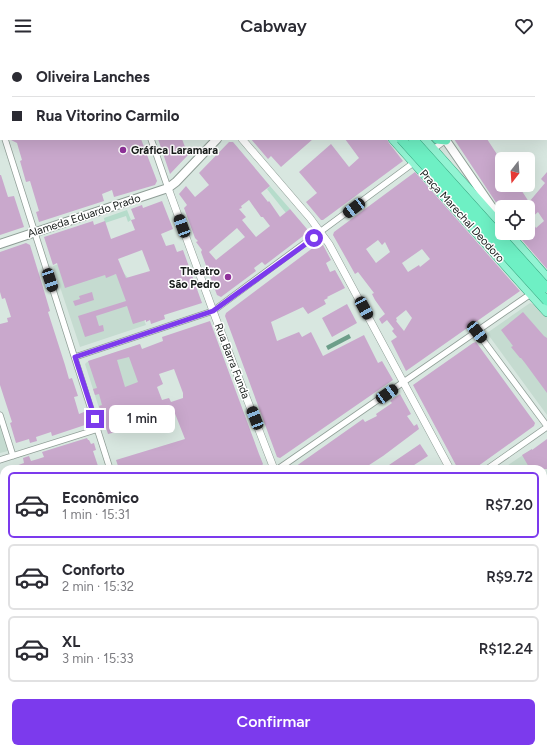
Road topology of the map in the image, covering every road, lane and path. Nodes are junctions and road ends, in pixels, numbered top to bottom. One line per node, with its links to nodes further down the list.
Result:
1 (5, 140): 16 (street)
2 (151, 140): 13 (street, Rua Barra Funda)
3 (216, 140): 13 (main road)
4 (243, 140): 17 (street)
5 (394, 140): 12 (main road, Praça Marechal Deodoro)
6 (403, 140): 24 (highway, bridge)
7 (414, 140): 22 (highway, bridge)
8 (425, 140): 11 (main road)
9 (443, 140): 11 (street)
10 (445, 140): 14 (main road)
11 (433, 149): 12 (street); 15 (main road)
12 (414, 163): 17 (street); 23 (main road, Praça Marechal Deodoro)
13 (168, 188): 16 (main road, Alameda Eduardo Prado); 25 (street, Rua Barra Funda)
14 (495, 212)
15 (495, 219)
16 (34, 232): 19 (main road, Alameda Eduardo Prado); 28 (street)
17 (322, 232): 25 (street); 29 (street)
18 (514, 240): 20 (main road, Praça Marechal Deodoro)
19 (0, 244)
20 (547, 278)
21 (547, 282): 23 (street)
22 (547, 288)
23 (530, 294): 26 (main road, Praça Marechal Deodoro); 27 (street)
24 (547, 301)
25 (213, 311): 28 (street); 36 (street, Rua Barra Funda)
26 (547, 312)
27 (477, 332): 29 (street); 31 (street)
28 (75, 357): 32 (street)
29 (403, 383): 37 (street); 38 (street)
30 (0, 415): 33 (street)
31 (547, 426): 39 (street)
32 (98, 429): 33 (street); 35 (street)
33 (13, 456): 34 (street)
34 (0, 460)
35 (109, 465)
36 (272, 465)
37 (284, 465)
38 (448, 465)
39 (493, 465)

